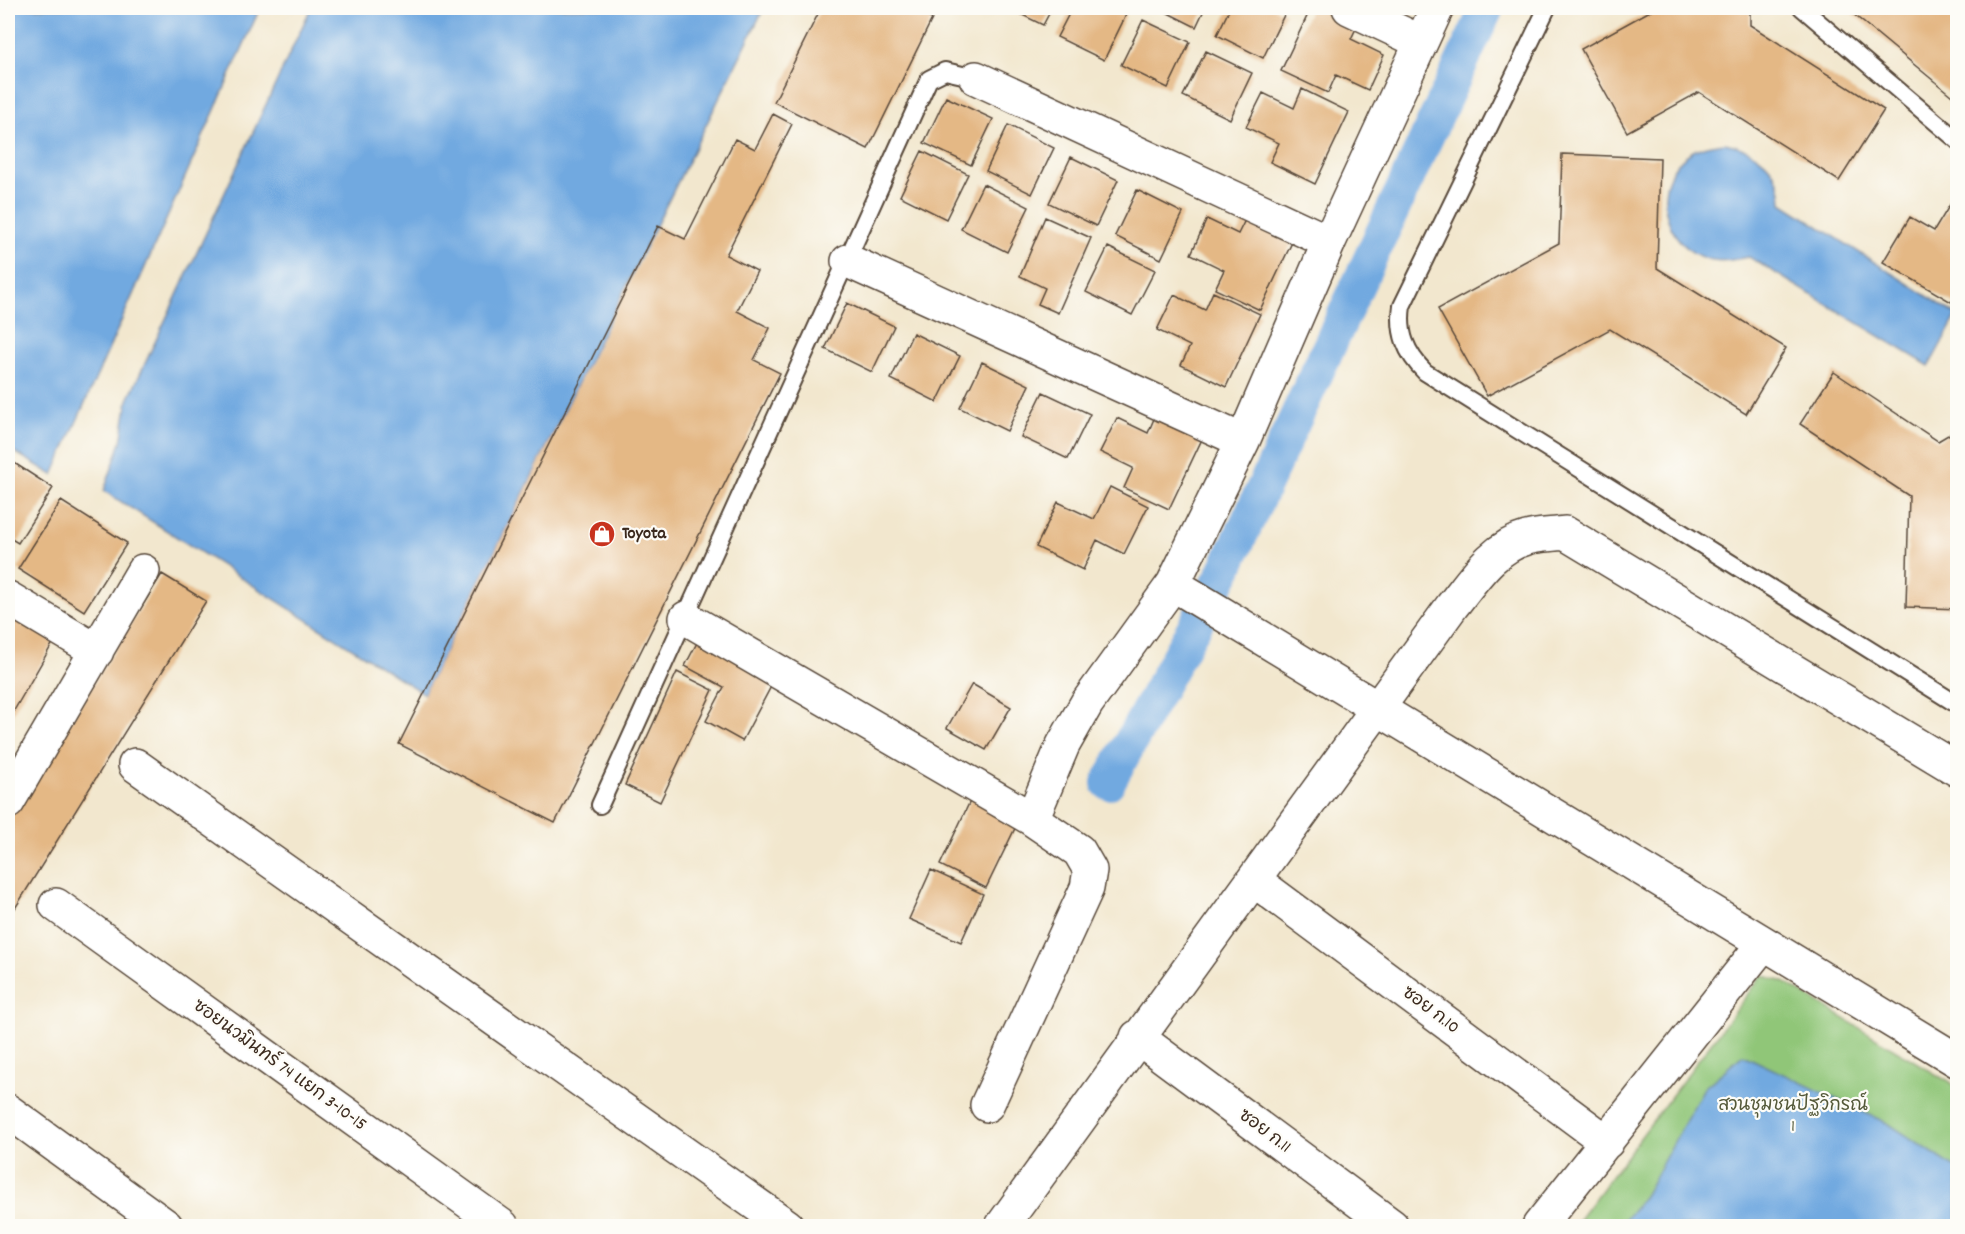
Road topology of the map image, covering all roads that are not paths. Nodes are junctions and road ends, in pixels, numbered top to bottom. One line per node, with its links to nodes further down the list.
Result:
1 (1349, 8): 5 (street)
2 (1437, 8): 5 (street)
3 (1547, 8): 16 (lane)
4 (1802, 8): 7 (lane)
5 (1421, 42): 8 (street)
6 (976, 78): 8 (street); 9 (lane)
7 (1958, 141)
8 (1329, 242): 10 (street)
9 (848, 261): 10 (street); 14 (lane)
10 (1243, 441): 13 (street)
11 (143, 571): 15 (street)
12 (8, 598): 15 (street)
13 (1196, 598): 17 (street); 22 (street)
14 (686, 618): 21 (lane); 22 (street)
15 (97, 651): 20 (street)
16 (1958, 705)
17 (1380, 708): 19 (street); 23 (street); 25 (street)
18 (135, 765): 34 (street)
19 (1958, 770)
20 (8, 802)
21 (600, 805)
22 (1032, 819): 28 (street)
23 (1254, 880): 26 (street); 30 (street, ซอย ก.10)
24 (56, 905): 33 (street, ซอยนวมินทร์ 74 แยก 3-10-15)
25 (1764, 943): 27 (street); 30 (street)
26 (1137, 1037): 31 (street); 35 (street, ซอย ก.11)
27 (1958, 1061)
28 (987, 1105)
29 (8, 1111): 32 (street)
30 (1607, 1142): 36 (street)
31 (1017, 1221)
32 (166, 1227)
33 (502, 1227)
34 (787, 1227)
35 (1392, 1227)
36 (1539, 1227)

